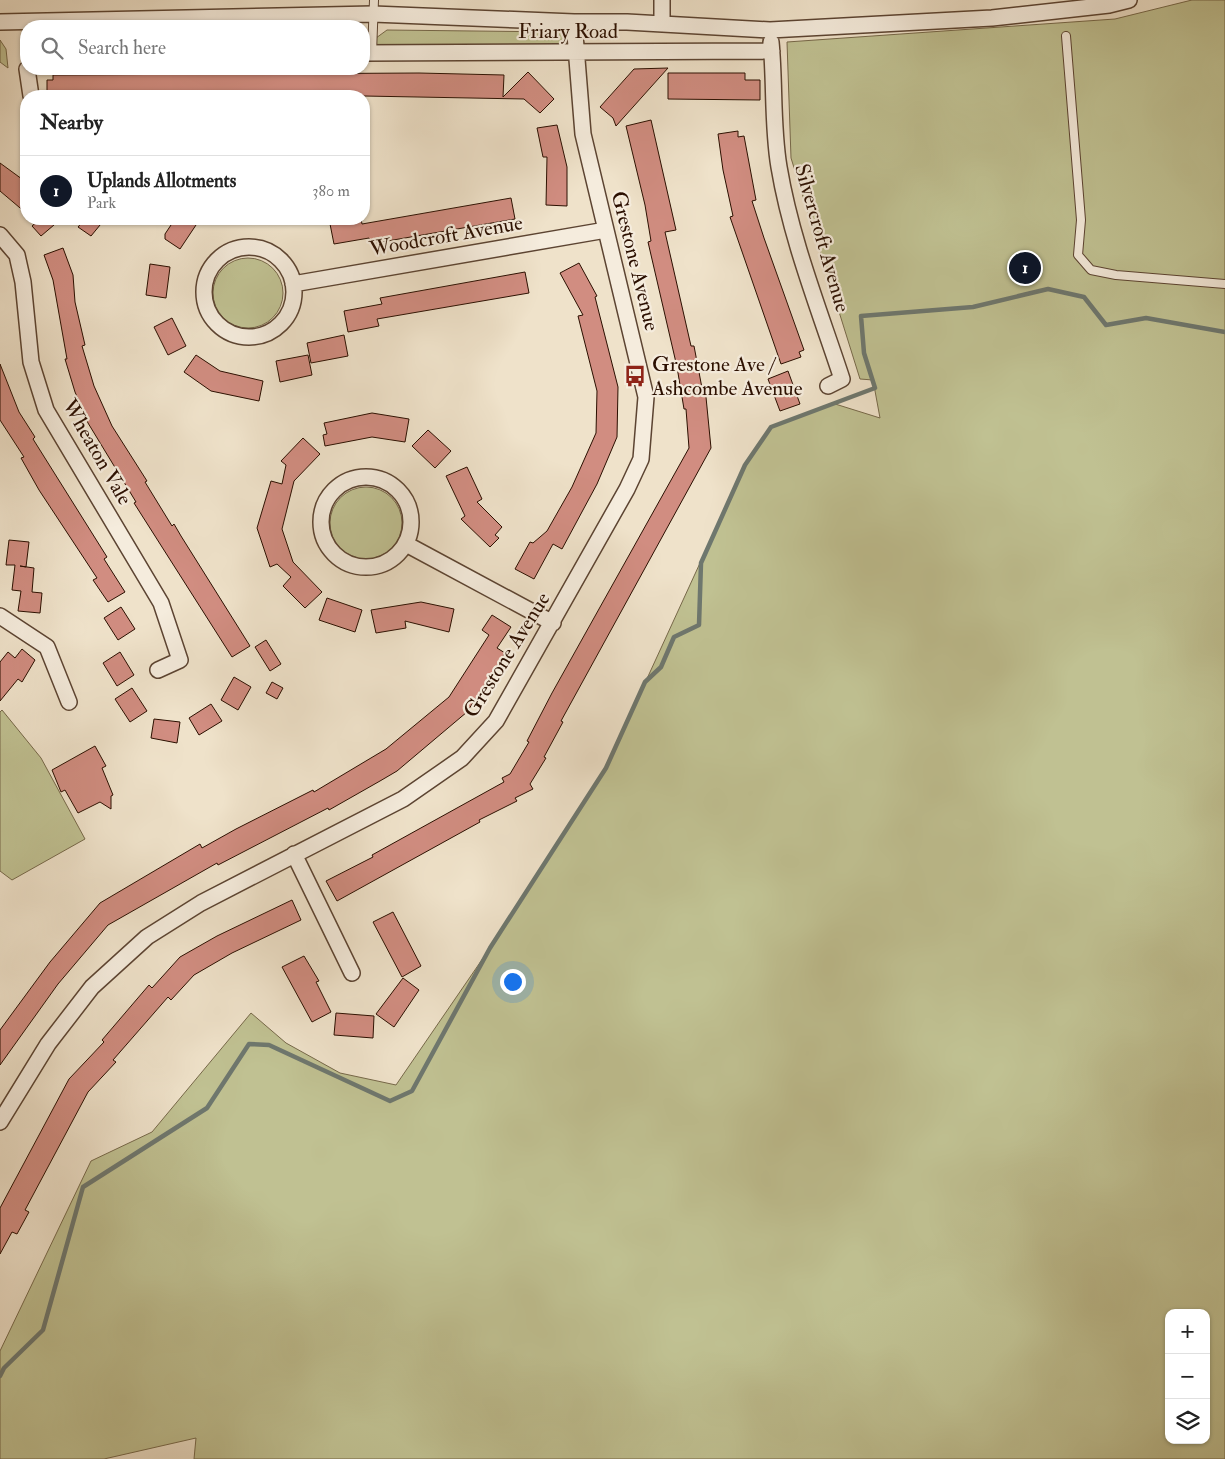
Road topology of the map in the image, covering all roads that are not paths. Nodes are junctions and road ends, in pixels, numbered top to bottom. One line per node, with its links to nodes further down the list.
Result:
1 (662, 0): 8 (street)
2 (1129, 0): 9 (street, Friary Road)
3 (373, 7): 4 (street, Friary Road); 6 (street, Friary Road); 10 (lane)
4 (201, 20)
5 (0, 22): 7 (street, Friary Road)
6 (574, 22): 8 (street, Friary Road); 13 (street, Grestone Avenue)
7 (20, 23)
8 (662, 24): 9 (street, Friary Road)
9 (770, 30): 12 (street, Silvercroft Avenue)
10 (370, 35)
11 (1066, 36): 20 (lane)
12 (772, 51): 13 (street, Friary Road); 21 (street, Silvercroft Avenue)
13 (578, 52): 14 (street, Friary Road); 17 (street, Grestone Avenue)
14 (370, 53)
15 (28, 75): 16 (street)
16 (30, 90)
17 (606, 230): 19 (street, Woodcroft Avenue); 24 (street, Grestone Avenue)
18 (0, 235): 25 (street, Wheaton Vale)
19 (293, 284): 19 (street)
20 (1225, 284)
21 (828, 386)
22 (406, 544): 22 (street); 24 (street)
23 (0, 616): 26 (street)
24 (553, 623): 27 (street, Grestone Avenue)
25 (158, 670)
26 (69, 702)
27 (294, 854): 28 (street); 29 (street, Grestone Avenue)
28 (352, 973)
29 (0, 1122)

